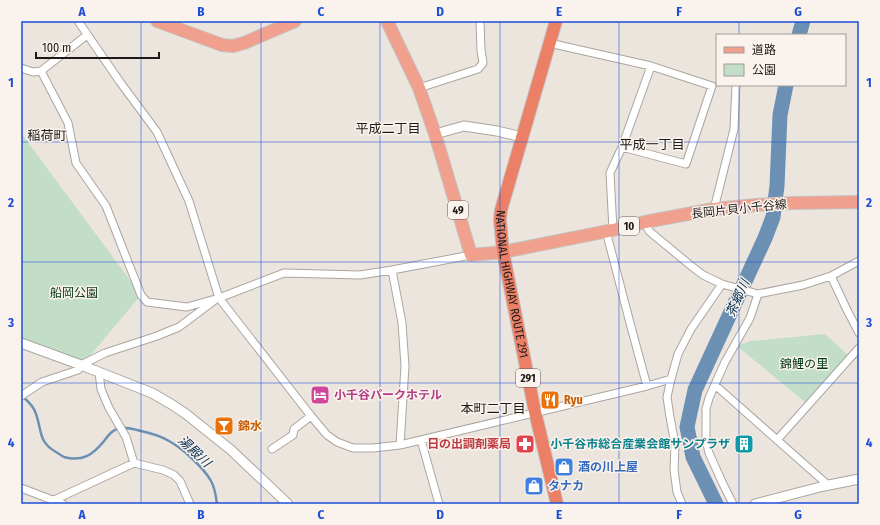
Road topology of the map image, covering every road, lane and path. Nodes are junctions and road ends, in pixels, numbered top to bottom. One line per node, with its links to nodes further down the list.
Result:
1 (78, 21): 7 (street)
2 (157, 21): 3 (main road)
3 (295, 21)
4 (387, 21): 13 (main road, 49)
5 (480, 21): 13 (street)
6 (556, 21): 8 (highway, NATIONAL HIGHWAY ROUTE 291 / 291)
7 (87, 35): 11 (street); 28 (street)
8 (549, 43): 9 (street); 15 (highway, NATIONAL HIGHWAY ROUTE 291 / 291)
9 (651, 66): 16 (street); 16 (street)
10 (21, 68): 11 (street)
11 (41, 71): 28 (street)
12 (736, 86): 18 (street)
13 (419, 88): 14 (main road, 49)
14 (435, 134): 15 (street); 22 (main road, 49)
15 (522, 137): 21 (highway, NATIONAL HIGHWAY ROUTE 291 / 291)
16 (622, 147): 20 (street)
17 (859, 202): 18 (main road, 長岡片貝小千谷線 / 10)
18 (714, 209): 19 (main road, 長岡片貝小千谷線 / 10)
19 (645, 222): 20 (main road, 長岡片貝小千谷線 / 10); 26 (street)
20 (610, 231): 21 (main road, 長岡片貝小千谷線 / 10); 36 (street)
21 (503, 252): 22 (main road, 長岡片貝小千谷線); 38 (highway, NATIONAL HIGHWAY ROUTE 291 / 291)
22 (471, 255): 24 (street)
23 (859, 261): 25 (street)
24 (392, 270): 28 (street); 42 (street)
25 (831, 276): 27 (street); 29 (street)
26 (722, 284): 27 (street); 34 (street)
27 (756, 293): 35 (street)
28 (219, 298): 32 (street); 39 (street)
29 (859, 333)
30 (21, 343): 32 (street)
31 (859, 348): 41 (street)
32 (81, 365): 33 (street); 37 (street)
33 (99, 372): 44 (street); 51 (street)
34 (671, 379): 36 (street); 54 (street)
35 (715, 385): 41 (street); 55 (street)
36 (648, 386): 38 (street)
37 (24, 394)
38 (535, 412): 40 (street); 53 (highway, NATIONAL HIGHWAY ROUTE 291 / 291)
39 (311, 416): 42 (street); 43 (street)
40 (421, 440): 42 (street); 52 (street)
41 (777, 440): 46 (street)
42 (400, 445)
43 (272, 449)
44 (134, 464): 48 (street); 50 (street)
45 (859, 479): 46 (street)
46 (828, 485): 56 (street)
47 (21, 488): 48 (street)
48 (52, 500): 49 (street)
49 (63, 504)
50 (190, 504)
51 (288, 504)
52 (439, 504)
53 (557, 504)
54 (682, 504)
55 (733, 504)
56 (755, 504)

